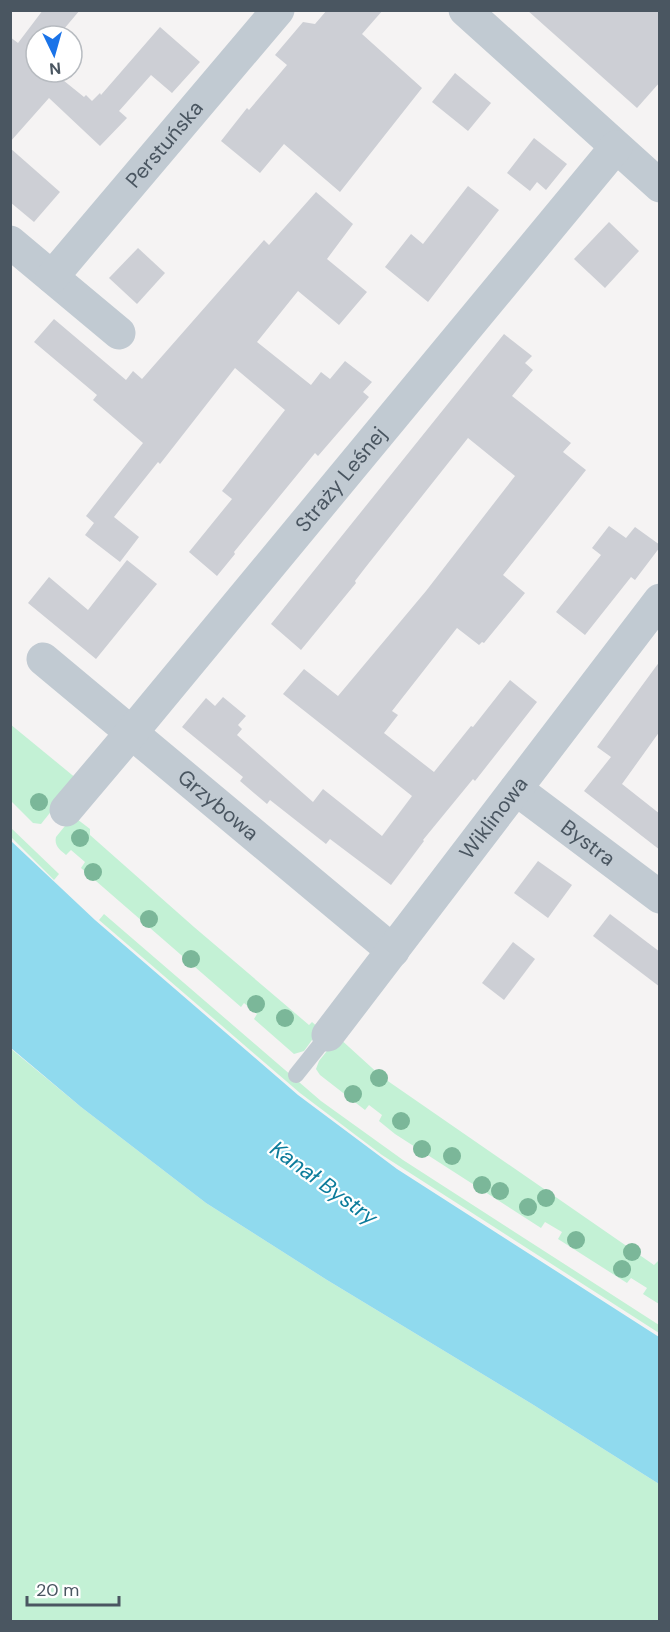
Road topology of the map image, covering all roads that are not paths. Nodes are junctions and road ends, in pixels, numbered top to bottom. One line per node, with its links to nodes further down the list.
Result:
1 (278, 10): 6 (street, Perstuńska)
2 (465, 10): 3 (street)
3 (616, 147): 4 (street); 10 (street, Straży Leśnej)
4 (660, 186)
5 (10, 242): 6 (street)
6 (52, 277): 7 (street)
7 (119, 333)
8 (660, 600): 11 (street, Wiklinowa)
9 (43, 658): 10 (street, Grzybowa)
10 (132, 732): 12 (street, Straży Leśnej); 14 (street, Grzybowa)
11 (516, 789): 13 (street, Bystra); 14 (street, Wiklinowa)
12 (66, 810)
13 (660, 897)
14 (393, 951): 15 (street, Wiklinowa)
15 (328, 1035): 16 (lane)
16 (296, 1075)

